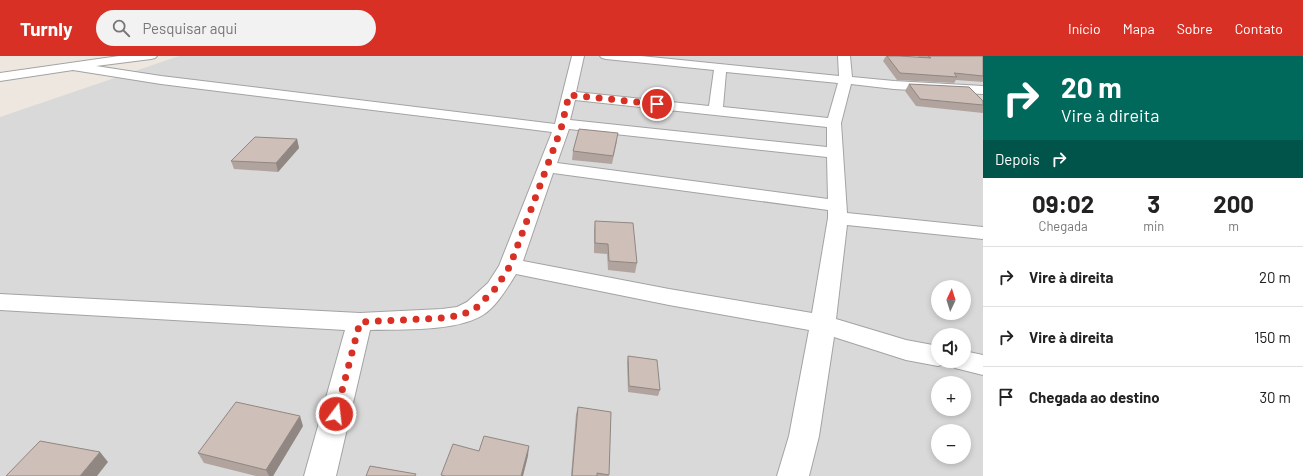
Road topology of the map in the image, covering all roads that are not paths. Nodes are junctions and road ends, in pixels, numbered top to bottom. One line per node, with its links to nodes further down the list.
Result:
1 (151, 56): 5 (street)
2 (578, 56): 10 (street)
3 (606, 56): 6 (street)
4 (844, 56): 8 (street)
5 (70, 66): 7 (street); 13 (street)
6 (720, 67): 8 (street); 11 (street)
7 (0, 77)
8 (846, 79): 9 (street); 12 (street)
9 (983, 90)
10 (569, 95): 11 (street); 13 (street)
11 (716, 111): 12 (street)
12 (834, 123): 14 (street)
13 (562, 126): 14 (street); 15 (street)
14 (835, 153): 16 (street)
15 (547, 167): 16 (street); 18 (street)
16 (837, 212): 17 (street); 21 (street)
17 (983, 233)
18 (510, 266): 20 (street); 21 (street)
19 (0, 302): 20 (street)
20 (360, 322): 25 (street)
21 (823, 324): 22 (street); 26 (street)
22 (931, 355)
23 (971, 362): 24 (street)
24 (983, 364)
25 (320, 476)
26 (794, 476)

